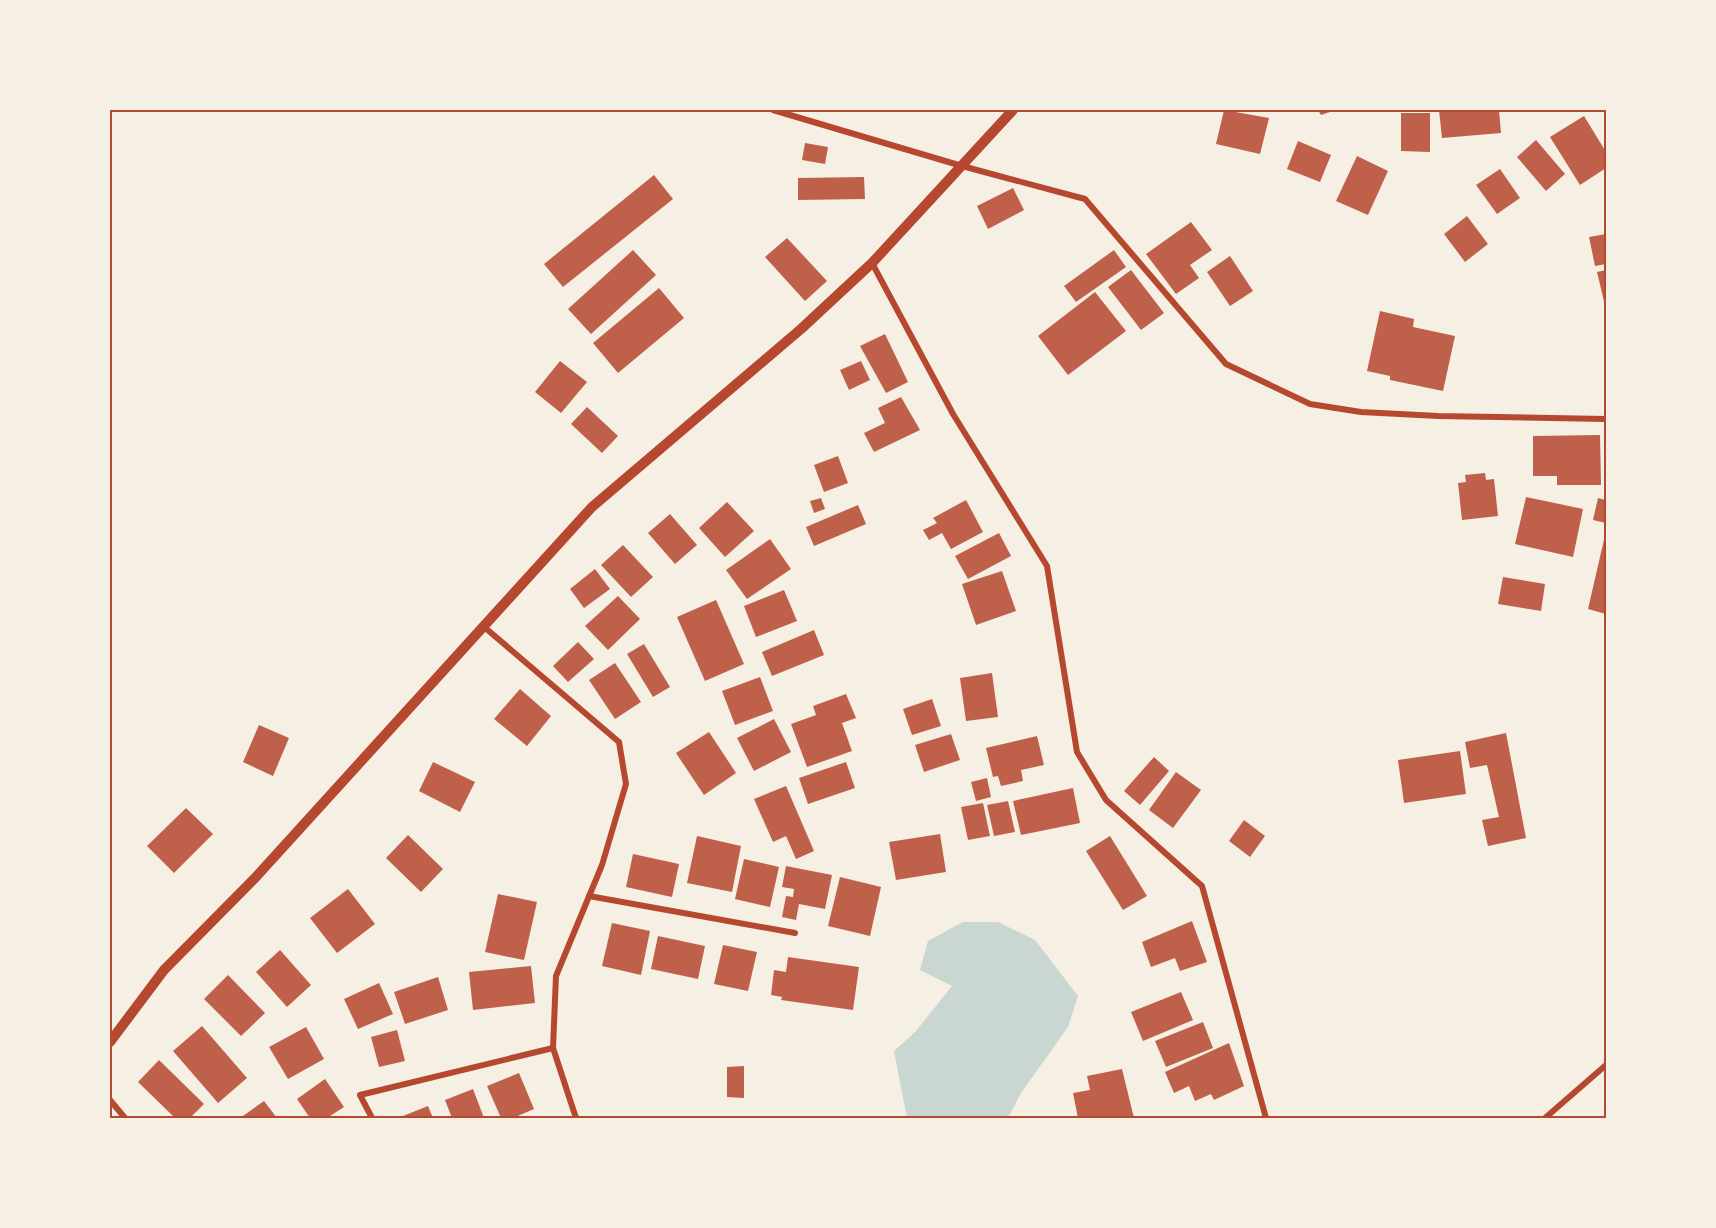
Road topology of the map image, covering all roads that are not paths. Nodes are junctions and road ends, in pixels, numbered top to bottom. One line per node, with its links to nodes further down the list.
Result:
1 (772, 110): 3 (street)
2 (1013, 110): 3 (street)
3 (962, 166): 4 (street); 5 (street)
4 (872, 263): 6 (street); 16 (street)
5 (1606, 419)
6 (483, 626): 7 (street); 9 (street)
7 (589, 896): 8 (street); 10 (street)
8 (795, 933)
9 (110, 1042)
10 (553, 1048): 14 (street); 15 (street)
11 (1606, 1065): 17 (street)
12 (110, 1100): 13 (street)
13 (124, 1119)
14 (372, 1119)
15 (576, 1119)
16 (1266, 1119)
17 (1545, 1119)

